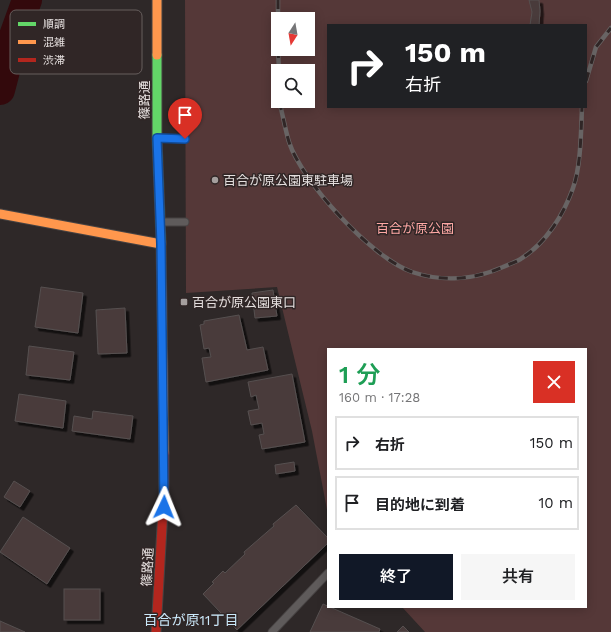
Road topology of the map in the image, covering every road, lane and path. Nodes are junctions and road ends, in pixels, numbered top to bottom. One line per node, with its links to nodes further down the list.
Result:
1 (157, 0): 2 (street, 篠路通)
2 (157, 138): 3 (lane); 5 (street, 篠路通)
3 (185, 139)
4 (0, 214): 7 (street)
5 (160, 222): 6 (lane); 7 (street, 篠路通)
6 (185, 222)
7 (161, 244): 9 (street, 篠路通)
8 (327, 574): 10 (lane)
9 (159, 631)
10 (272, 632)

